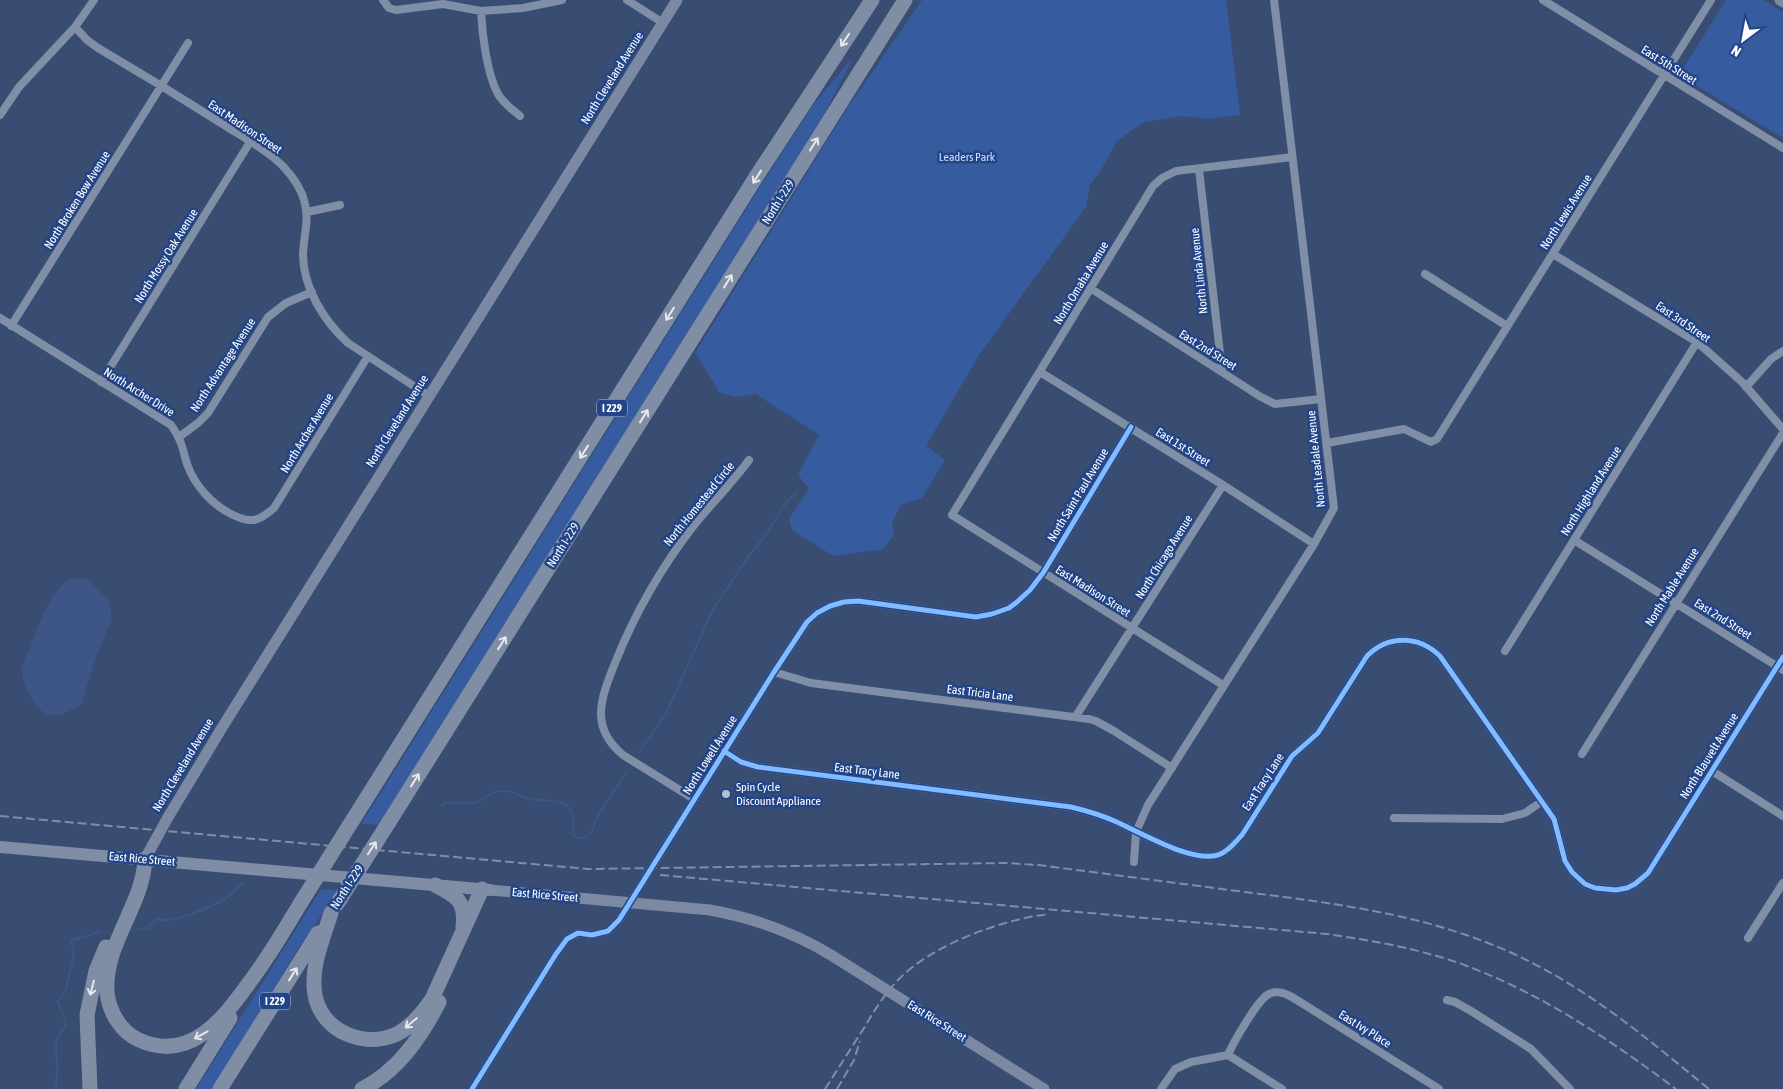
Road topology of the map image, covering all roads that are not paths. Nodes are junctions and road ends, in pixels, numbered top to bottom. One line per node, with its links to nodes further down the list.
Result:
1 (94, 0): 13 (street)
2 (384, 0): 11 (street)
3 (562, 0): 11 (street)
4 (627, 0): 12 (street)
5 (677, 0): 12 (street, North Cleveland Avenue)
6 (872, 0): 80 (highway, I 229, one-way to 80, bridge)
7 (905, 0): 77 (highway, North I-229 / I 229, one-way to 7, bridge)
8 (1274, 0): 21 (street, North Leadale Avenue)
9 (1543, 0): 15 (street, East 5th Street)
10 (1711, 0): 15 (street, North Lewis Avenue)
11 (481, 11): 18 (street)
12 (663, 23): 39 (street, North Cleveland Avenue)
13 (75, 28): 16 (street, East Madison Street); 17 (street)
14 (188, 43): 16 (street, North Broken Bow Avenue)
15 (1664, 76): 20 (street, East 5th Street); 25 (street, North Lewis Avenue)
16 (162, 86): 19 (street, East Madison Street); 30 (street, North Broken Bow Avenue)
17 (0, 115)
18 (520, 116)
19 (250, 142): 24 (street, East Madison Street); 37 (street, North Mossy Oak Avenue)
20 (1783, 148)
21 (1292, 157): 22 (street, North Omaha Avenue); 40 (street, North Leadale Avenue)
22 (1199, 169): 27 (street, North Omaha Avenue); 35 (street, North Linda Avenue)
23 (340, 205): 24 (street)
24 (307, 212): 28 (street, East Madison Street)
25 (1553, 254): 31 (street, North Lewis Avenue); 32 (street, East 3rd Street)
26 (1425, 274): 31 (street)
27 (1090, 288): 35 (street, East 2nd Street); 36 (street, North Omaha Avenue)
28 (312, 292): 34 (street, East Madison Street); 43 (street, North Advantage Avenue)
29 (0, 318): 30 (street, North Archer Drive)
30 (11, 326): 37 (street, North Archer Drive)
31 (1507, 326): 44 (street, North Lewis Avenue)
32 (1697, 342): 38 (street, East 3rd Street); 49 (street, North Highland Avenue)
33 (1783, 351): 38 (street)
34 (368, 356): 39 (street, East Madison Street); 48 (street, North Archer Avenue)
35 (1222, 371): 40 (street, East 2nd Street)
36 (1040, 372): 41 (street, East 1st Street); 47 (street, North Omaha Avenue)
37 (101, 382): 43 (street, North Archer Drive)
38 (1746, 386): 42 (street, East 3rd Street)
39 (430, 396): 70 (street, North Cleveland Avenue)
40 (1321, 399): 44 (street, North Leadale Avenue)
41 (1131, 427): 46 (street, East 1st Street); 51 (street, North Saint Paul Avenue)
42 (1783, 431): 52 (street, North Mable Avenue)
43 (179, 436): 48 (street, North Archer Drive)
44 (1327, 443): 50 (street, North Leadale Avenue)
45 (749, 460): 64 (street, North Homestead Circle)
46 (1223, 485): 50 (street, East 1st Street); 53 (street, North Chicago Avenue)
47 (952, 515): 51 (street, East Madison Street)
48 (261, 519)
49 (1574, 540): 52 (street, East 2nd Street); 54 (street, North Highland Avenue)
50 (1314, 544): 58 (street, North Leadale Avenue)
51 (1043, 573): 53 (street, East Madison Street); 57 (street, North Lowell Avenue)
52 (1675, 603): 56 (street, East 2nd Street); 61 (street, North Mable Avenue)
53 (1132, 628): 58 (street, East Madison Street); 59 (street, North Chicago Avenue)
54 (1505, 651)
55 (1783, 657): 56 (street, North Blauvelt Avenue)
56 (1780, 669): 63 (street, North Blauvelt Avenue)
57 (774, 672): 59 (street, East Tricia Lane); 60 (street, North Lowell Avenue)
58 (1223, 685): 62 (street, North Leadale Avenue)
59 (1076, 716): 62 (street, East Tricia Lane)
60 (724, 752): 64 (street, North Lowell Avenue); 68 (street, East Tracy Lane)
61 (1582, 754)
62 (1172, 768): 68 (street, North Leadale Avenue)
63 (1712, 771): 66 (street); 72 (street, North Blauvelt Avenue)
64 (694, 799): 76 (street, North Lowell Avenue)
65 (1541, 802): 67 (street); 68 (street, East Tracy Lane); 72 (street, East Tracy Lane)
66 (1783, 816)
67 (1394, 818)
68 (1136, 832): 71 (street, North Leadale Avenue)
69 (0, 847): 70 (main road, East Rice Street)
70 (145, 859): 74 (main road, East Rice Street); 80 (highway, one-way to 70); 83 (highway, one-way to 83)
71 (1134, 862)
72 (1652, 866)
73 (1783, 883): 79 (street)
74 (435, 885): 75 (main road, East Rice Street); 78 (highway)
75 (486, 890): 76 (street, East Rice Street); 78 (highway); 86 (highway)
76 (629, 903): 87 (street, North Lowell Avenue); 88 (street, East Rice Street)
77 (333, 908): 78 (highway, one-way to 77); 85 (highway, North I-229 / I 229, one-way to 77)
78 (461, 936)
79 (1748, 938)
80 (266, 959): 84 (highway, I 229)
81 (1447, 1000): 92 (street)
82 (1228, 1055): 89 (street); 90 (street); 91 (street, East Ivy Place)
83 (90, 1089)
84 (186, 1089)
85 (220, 1089)
86 (362, 1089)
87 (472, 1089)
88 (1044, 1089)
89 (1161, 1089)
90 (1282, 1089)
91 (1439, 1089)
92 (1570, 1089)

